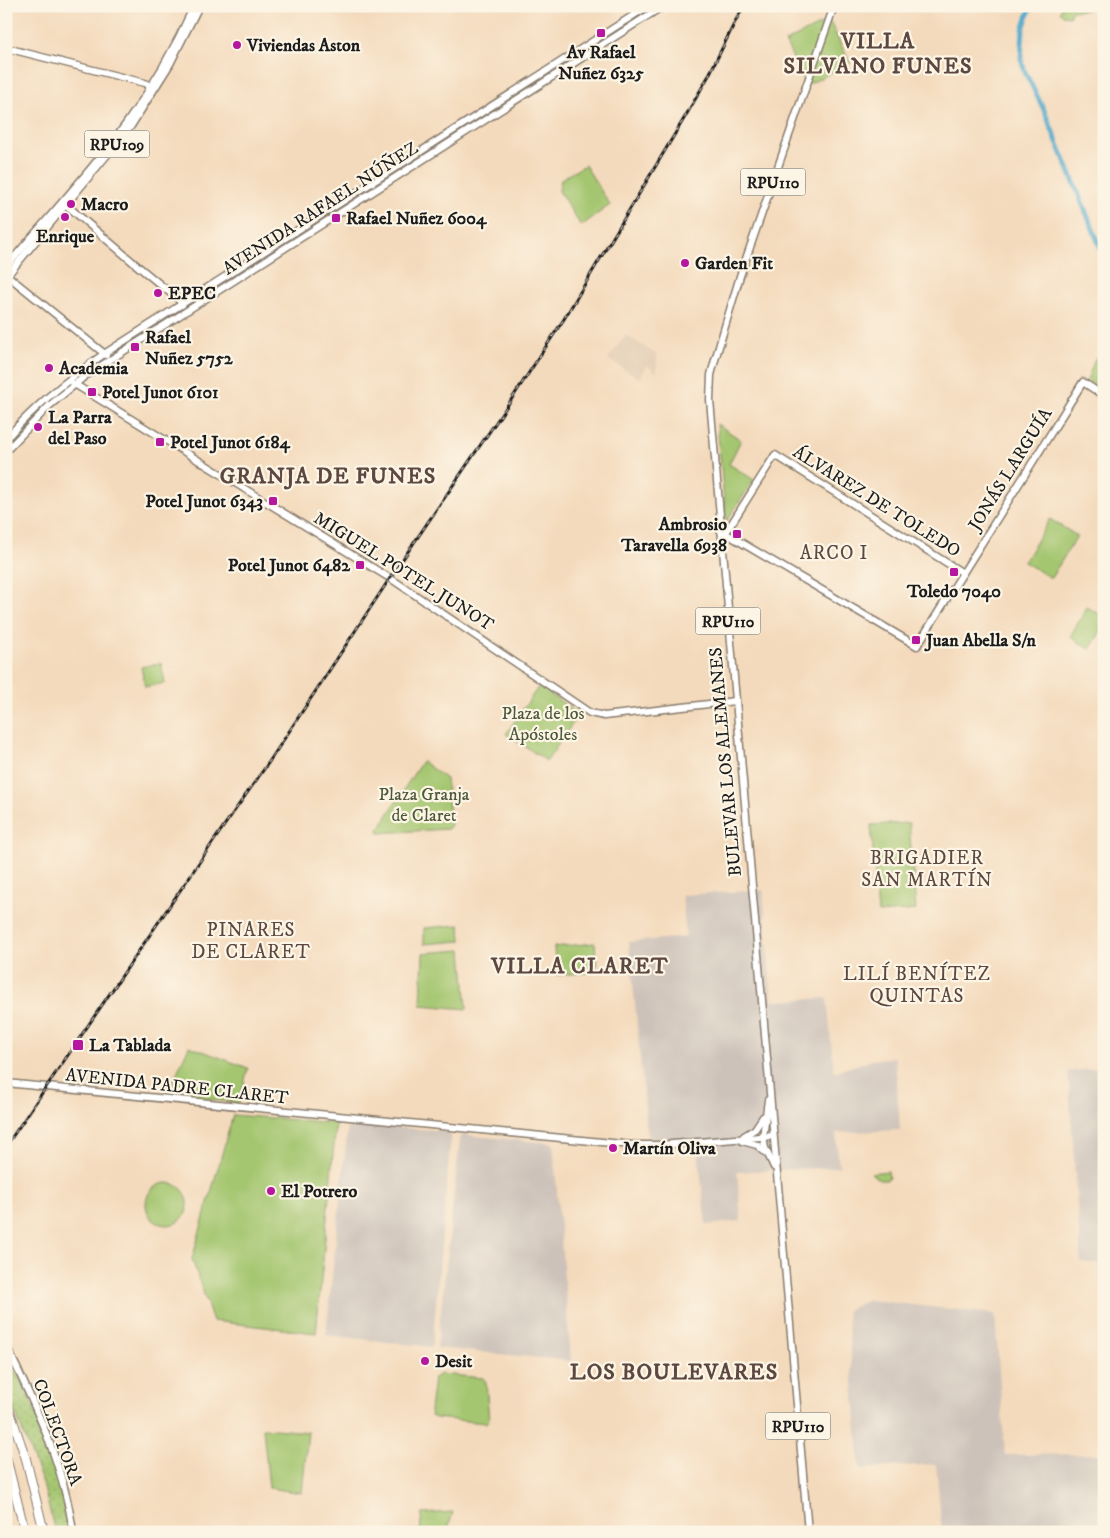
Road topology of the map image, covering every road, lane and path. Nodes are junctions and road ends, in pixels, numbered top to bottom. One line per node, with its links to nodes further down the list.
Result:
1 (194, 6): 9 (main road, RPU109)
2 (199, 6): 9 (main road, RPU109)
3 (648, 6): 6 (main road, AVENIDA RAFAEL NÚÑEZ)
4 (663, 6): 8 (main road, AVENIDA RAFAEL NÚÑEZ)
5 (834, 6): 24 (main road, RPU110)
6 (605, 34): 8 (main road); 10 (main road, AVENIDA RAFAEL NÚÑEZ)
7 (6, 48): 9 (main road)
8 (570, 66): 10 (main road, AVENIDA RAFAEL NÚÑEZ)
9 (153, 87): 11 (main road, RPU109)
10 (440, 144): 15 (main road, AVENIDA RAFAEL NÚÑEZ); 16 (main road, AVENIDA RAFAEL NÚÑEZ)
11 (64, 203): 12 (main road, RPU109); 14 (main road, RPU109); 15 (main road)
12 (34, 234): 13 (main road, RPU109); 14 (main road)
13 (6, 267)
14 (7, 276): 17 (main road)
15 (182, 305): 16 (main road); 17 (main road, AVENIDA RAFAEL NÚÑEZ)
16 (176, 318): 18 (main road, AVENIDA RAFAEL NÚÑEZ)
17 (104, 354): 18 (main road); 19 (main road, AVENIDA RAFAEL NÚÑEZ)
18 (115, 356): 20 (main road, AVENIDA RAFAEL NÚÑEZ)
19 (64, 382): 20 (main road); 22 (main road, AVENIDA RAFAEL NÚÑEZ)
20 (74, 383): 23 (main road, AVENIDA RAFAEL NÚÑEZ); 26 (main road, MIGUEL POTEL JUNOT)
21 (1104, 396): 25 (main road, JONÁS LARGUÍA)
22 (6, 439)
23 (6, 451)
24 (723, 531): 25 (main road, JONÁS LARGUÍA); 25 (main road, ÁLVAREZ DE TOLEDO); 26 (main road, BULEVAR LOS ALEMANES / RPU110)
25 (963, 573)
26 (735, 702): 28 (main road, BULEVAR LOS ALEMANES / RPU110)
27 (6, 1083): 32 (main road, AVENIDA PADRE CLARET)
28 (769, 1085): 29 (main road, BULEVAR LOS ALEMANES / RPU110); 30 (main road, BULEVAR LOS ALEMANES / RPU110)
29 (766, 1109): 31 (main road, BULEVAR LOS ALEMANES / RPU110); 32 (main road)
30 (773, 1136): 31 (main road); 34 (main road, BULEVAR LOS ALEMANES / RPU110)
31 (763, 1137): 32 (main road); 33 (main road, BULEVAR LOS ALEMANES / RPU110)
32 (728, 1140): 33 (main road)
33 (772, 1161): 34 (main road, BULEVAR LOS ALEMANES / RPU110)
34 (778, 1183): 45 (main road, BULEVAR LOS ALEMANES / RPU110)
35 (6, 1345): 44 (main road, COLECTORA)
36 (6, 1400): 38 (highway)
37 (6, 1457): 39 (highway)
38 (35, 1494): 42 (highway); 43 (highway)
39 (16, 1495): 40 (highway); 41 (highway)
40 (20, 1532)
41 (25, 1532)
42 (44, 1532)
43 (48, 1532)
44 (74, 1532)
45 (808, 1532)

